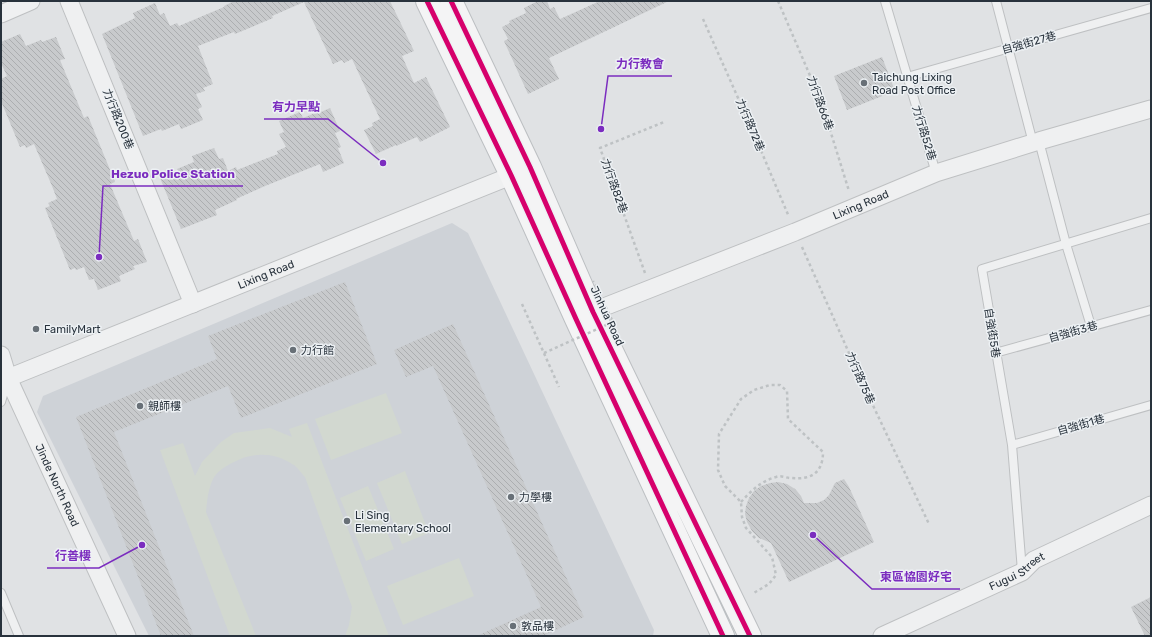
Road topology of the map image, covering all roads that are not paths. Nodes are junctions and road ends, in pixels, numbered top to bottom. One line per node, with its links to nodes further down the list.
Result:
1 (29, 1): 8 (street)
2 (69, 1): 17 (street, 力行路200巷)
3 (427, 1): 13 (main road, Jinhua Road)
4 (451, 1): 13 (main road, Jinhua Road)
5 (885, 1): 10 (lane, 力行路52巷)
6 (996, 1): 9 (lane)
7 (1151, 8): 9 (lane, 自強街27巷)
8 (1, 14)
9 (1009, 48): 10 (lane, 自強街27巷); 12 (lane)
10 (907, 77): 14 (lane, 力行路52巷)
11 (1151, 109): 12 (street, Lixing Road)
12 (1036, 142): 14 (street, Lixing Road); 16 (lane)
13 (521, 171): 17 (street, Lixing Road); 19 (main road, Jinhua Road)
14 (936, 173): 19 (street, Lixing Road)
15 (1151, 218): 16 (lane, 自強街5巷)
16 (1066, 244): 20 (lane); 21 (lane, 自強街5巷)
17 (193, 304): 23 (street, Lixing Road)
18 (1151, 310): 20 (lane, 自強街3巷)
19 (584, 315): 32 (main road, Jinhua Road); 33 (main road, Jinhua Road)
20 (1091, 326): 21 (lane, 自強街3巷)
21 (996, 354): 26 (lane, 自強街5巷)
22 (1, 355): 23 (street, Jinde North Road)
23 (5, 378): 24 (lane); 31 (street, Jinde North Road)
24 (1, 402)
25 (1151, 405): 26 (lane, 自強街1巷)
26 (1012, 446): 28 (lane, 自強街5巷)
27 (1151, 505): 28 (street, Fugui Street)
28 (1022, 572): 34 (street, Fugui Street)
29 (1, 593): 30 (lane)
30 (19, 636)
31 (126, 636)
32 (723, 636)
33 (750, 636)
34 (882, 636)

